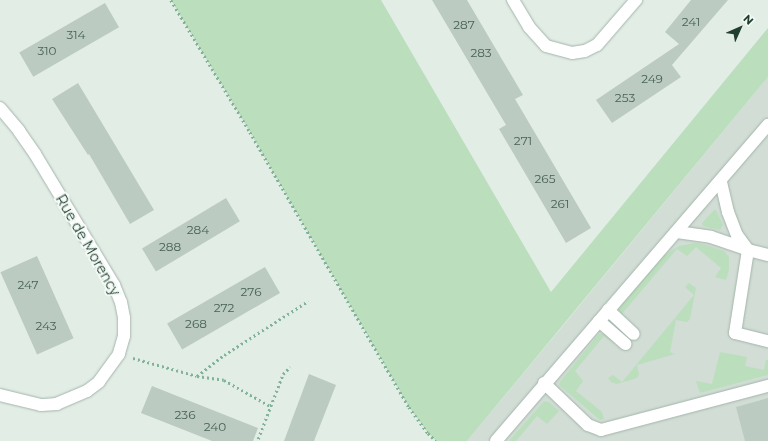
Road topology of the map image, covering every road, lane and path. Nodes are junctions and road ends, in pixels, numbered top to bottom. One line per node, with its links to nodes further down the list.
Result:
1 (171, 0): 24 (path)
2 (513, 0): 3 (street)
3 (636, 0)
4 (0, 108): 16 (street, Rue de Morency)
5 (768, 125): 6 (street)
6 (720, 182): 7 (street); 8 (street)
7 (677, 232): 8 (street); 11 (street)
8 (748, 250): 9 (street); 14 (street)
9 (768, 255)
10 (308, 301): 18 (path)
11 (608, 310): 12 (street); 13 (street)
12 (599, 321): 15 (street); 19 (street)
13 (634, 334)
14 (768, 342)
15 (626, 344)
16 (119, 354): 18 (path); 21 (street, Rue de Morency)
17 (290, 367): 22 (path)
18 (197, 376): 22 (path)
19 (544, 384): 20 (street); 25 (street)
20 (768, 386)
21 (0, 395)
22 (270, 406): 23 (path)
23 (258, 439)
24 (436, 441)
25 (496, 441)

